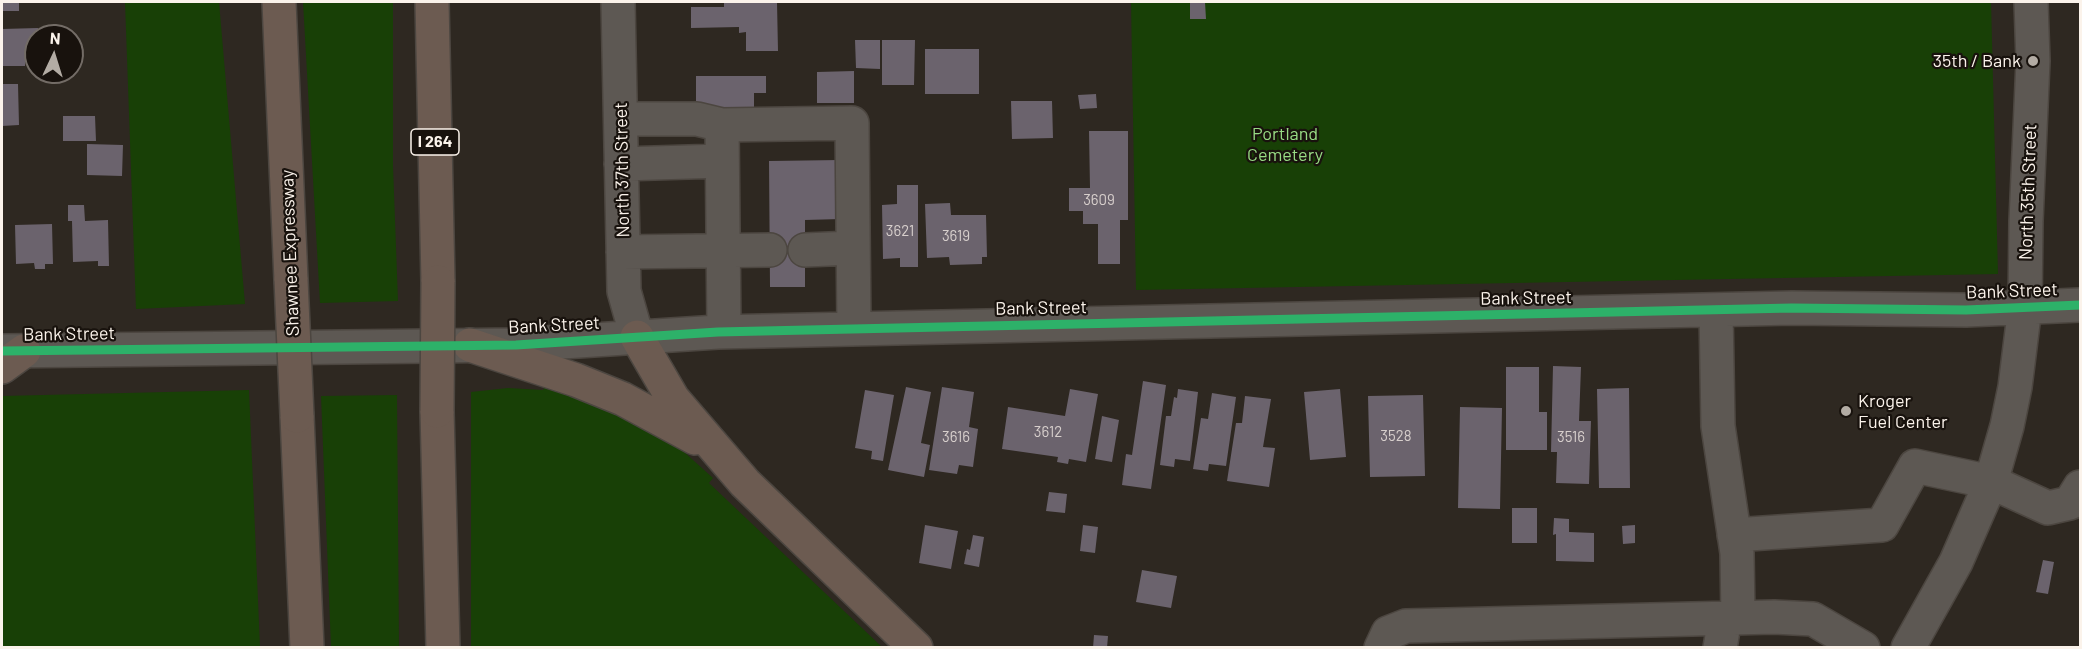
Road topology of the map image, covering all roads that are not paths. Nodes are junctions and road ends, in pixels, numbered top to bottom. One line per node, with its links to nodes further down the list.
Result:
1 (279, 2): 27 (highway, Shawnee Expressway, bridge)
2 (432, 2): 28 (highway, I 264, bridge)
3 (618, 2): 5 (street, North 37th Street)
4 (2031, 2): 15 (street, North 35th Street)
5 (621, 119): 6 (street); 8 (street, North 37th Street)
6 (722, 125): 7 (street); 9 (street)
7 (722, 161): 8 (street); 12 (street)
8 (621, 164): 13 (street, North 37th Street)
9 (853, 248): 11 (street); 17 (street)
10 (770, 250): 12 (street)
11 (805, 250)
12 (723, 251): 13 (street); 18 (street)
13 (623, 252): 19 (street, North 37th Street)
14 (2080, 305): 15 (street, Bank Street)
15 (2025, 307): 16 (street, Bank Street); 23 (street, North 35th Street)
16 (1716, 310): 17 (street, Bank Street); 25 (street)
17 (854, 329): 18 (street, Bank Street)
18 (724, 332): 19 (street, Bank Street)
19 (637, 337): 20 (street, Bank Street); 22 (highway)
20 (470, 345): 21 (street, Bank Street); 22 (highway)
21 (9, 356)
22 (717, 451): 29 (highway)
23 (1991, 482): 24 (street); 25 (street); 32 (street, North 35th Street)
24 (2080, 488)
25 (1734, 534): 26 (street)
26 (1728, 628): 30 (street); 31 (street)
27 (307, 648)
28 (443, 648)
29 (916, 648)
30 (1381, 648)
31 (1863, 648)
32 (1908, 648)

